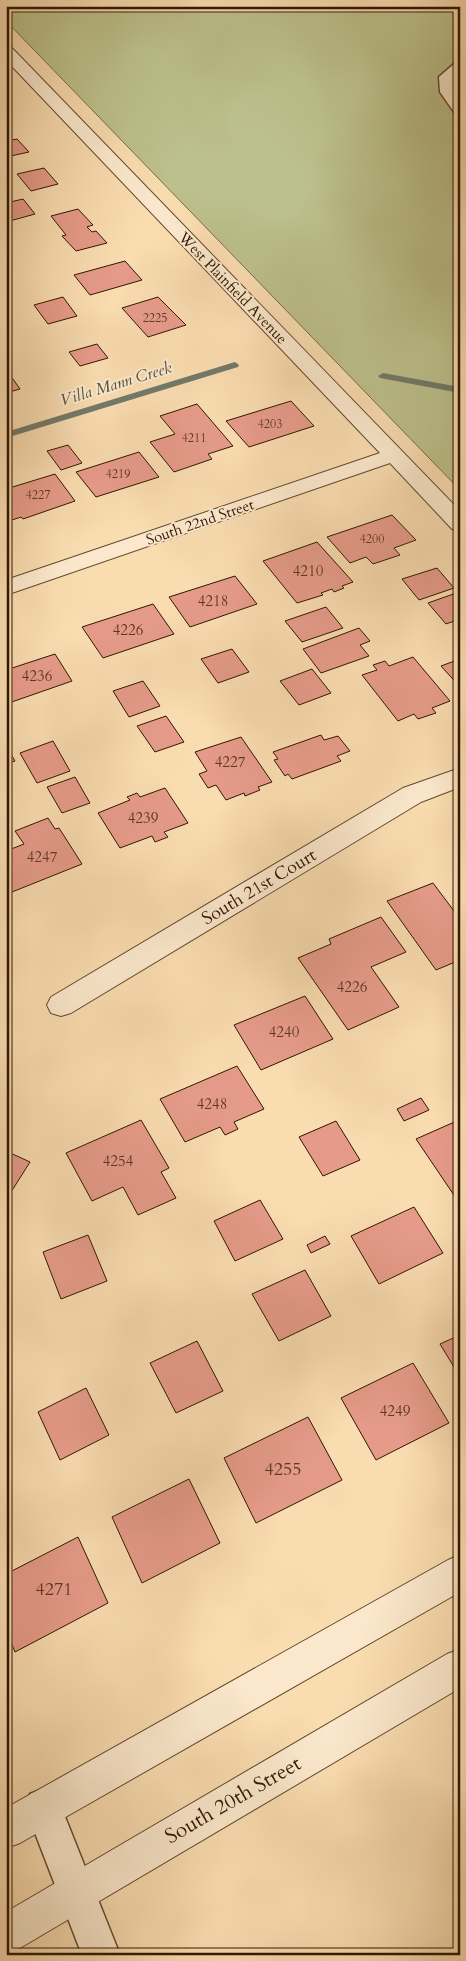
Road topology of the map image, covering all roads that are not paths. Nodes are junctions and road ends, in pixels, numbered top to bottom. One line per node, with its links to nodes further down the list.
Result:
1 (6, 51): 4 (street, West Plainfield Avenue)
2 (460, 66): 3 (lane)
3 (460, 109)
4 (393, 456): 5 (street, West Plainfield Avenue); 6 (street, South 22nd Street)
5 (460, 524)
6 (6, 588)
7 (460, 777): 8 (street, South 21st Court)
8 (61, 1005)
9 (460, 1572): 11 (street)
10 (460, 1666): 13 (street, South 20th Street)
11 (44, 1808): 12 (street); 13 (lane)
12 (6, 1829)
13 (77, 1892): 14 (street, South 20th Street); 15 (lane)
14 (6, 1934)
15 (101, 1955)

